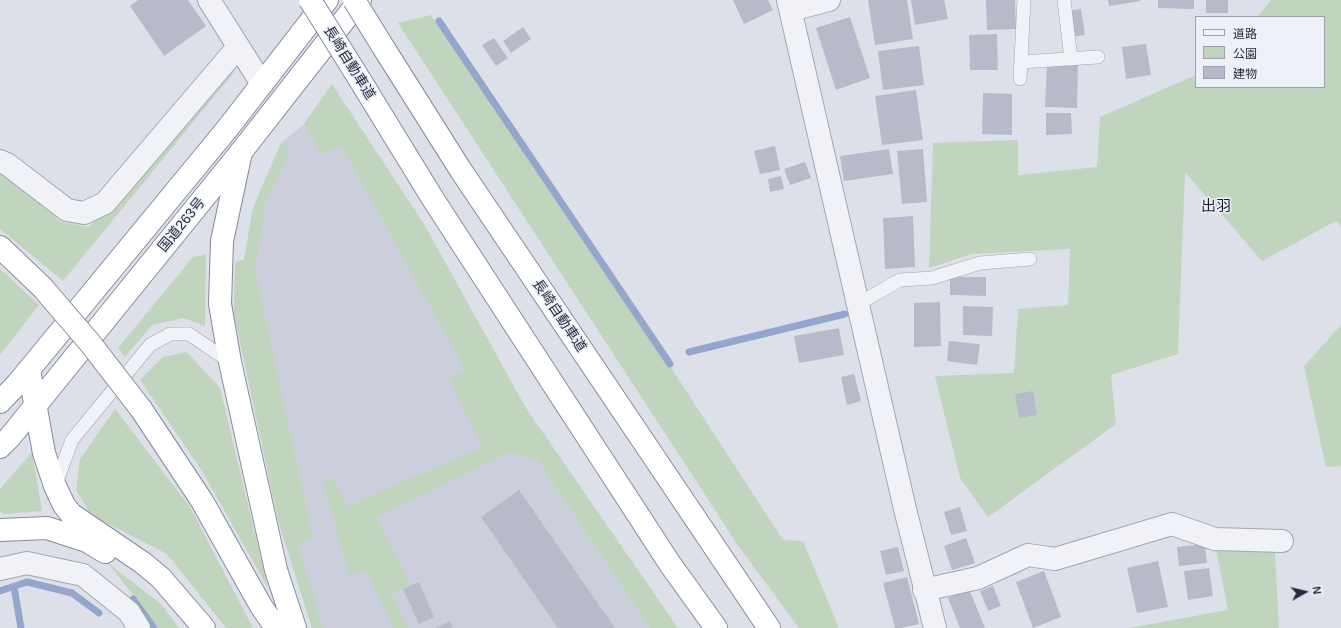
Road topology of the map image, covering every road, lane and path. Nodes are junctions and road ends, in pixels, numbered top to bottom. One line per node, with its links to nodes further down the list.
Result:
1 (209, 0): 10 (street)
2 (310, 0): 36 (highway, 長崎自動車道, bridge)
3 (327, 0): 15 (highway, 国道263号)
4 (354, 0): 37 (highway, 長崎自動車道, bridge)
5 (360, 0): 16 (highway, 国道263号)
6 (829, 0): 9 (street)
7 (1024, 0): 13 (lane)
8 (1064, 0): 12 (lane)
9 (788, 3): 20 (street)
10 (238, 47): 15 (street); 17 (street)
11 (1098, 57): 12 (lane)
12 (1071, 59): 13 (lane)
13 (1021, 62): 14 (lane)
14 (1020, 79)
15 (262, 84): 22 (highway, 国道263号)
16 (241, 152): 21 (highway); 24 (highway, 国道263号)
17 (0, 161)
18 (0, 247): 34 (highway, bridge)
19 (1030, 259): 20 (lane)
20 (858, 304): 30 (street)
21 (230, 362): 26 (lane); 35 (highway)
22 (29, 370): 23 (highway, 国道263号); 24 (highway)
23 (0, 402)
24 (35, 405): 25 (highway, 国道263号); 26 (highway)
25 (0, 446)
26 (55, 486): 33 (highway)
27 (0, 530): 32 (highway)
28 (1282, 540): 30 (street)
29 (0, 569): 31 (street)
30 (924, 590): 38 (street)
31 (139, 628)
32 (196, 628)
33 (204, 628)
34 (276, 628)
35 (294, 628)
36 (716, 628)
37 (769, 628)
38 (935, 628)

